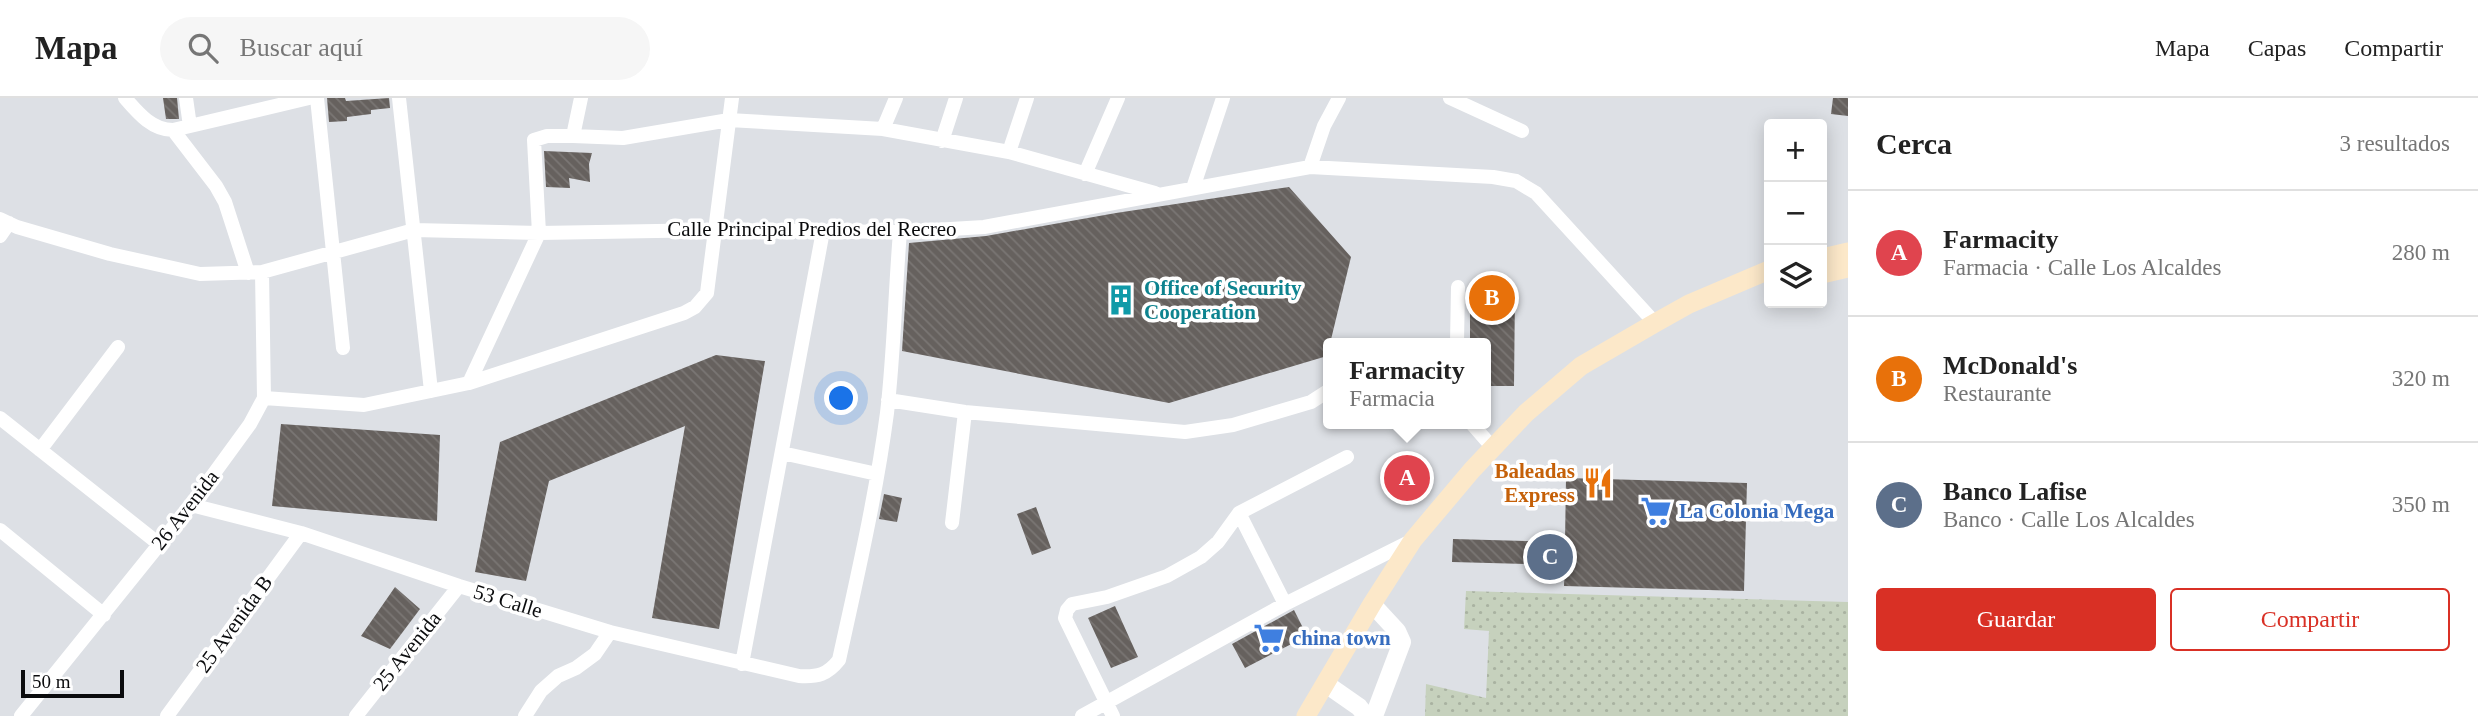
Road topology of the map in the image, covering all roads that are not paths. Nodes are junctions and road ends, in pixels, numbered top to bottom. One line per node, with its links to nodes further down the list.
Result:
1 (125, 98): 19 (street)
2 (187, 98): 17 (street)
3 (309, 98): 15 (street)
4 (317, 98): 35 (street)
5 (399, 98): 29 (street)
6 (581, 98): 21 (street)
7 (732, 98): 16 (street)
8 (896, 98): 18 (street)
9 (956, 98): 22 (street)
10 (1027, 98): 23 (street)
11 (1118, 98): 25 (street)
12 (1223, 98): 26 (street)
13 (1339, 98): 24 (street)
14 (1450, 98): 20 (street)
15 (276, 101): 17 (street)
16 (729, 120): 18 (street); 21 (street); 30 (street)
17 (190, 126): 19 (street)
18 (883, 129): 22 (street)
19 (173, 130): 39 (street)
20 (1522, 131)
21 (573, 136): 33 (street)
22 (942, 141): 23 (street)
23 (1009, 152): 25 (street)
24 (1310, 167): 26 (street, Calle Principal Predios del Recreo); 45 (street, Calle Principal Predios del Recreo)
25 (1085, 174): 27 (street)
26 (1193, 188): 27 (street, Calle Principal Predios del Recreo)
27 (1160, 194): 32 (street, Calle Principal Predios del Recreo)
28 (5, 221): 34 (street); 39 (street, Calle Principal Predios del Recreo)
29 (414, 230): 33 (street, Calle Principal Predios del Recreo); 35 (street, Calle Principal Predios del Recreo); 50 (street)
30 (715, 230): 31 (street, Calle Principal Predios del Recreo); 33 (street, Calle Principal Predios del Recreo); 49 (street)
31 (823, 231): 32 (street, Calle Principal Predios del Recreo); 59 (street)
32 (900, 232): 53 (street)
33 (539, 233): 49 (street)
34 (0, 236)
35 (334, 252): 39 (street, Calle Principal Predios del Recreo); 48 (street)
36 (1848, 252): 37 (main road)
37 (1827, 257)
38 (1848, 268): 41 (main road)
39 (255, 272): 52 (street)
40 (1764, 272): 43 (main road)
41 (1827, 273)
42 (1764, 284): 43 (main road)
43 (1735, 286): 45 (main road)
44 (1458, 287): 46 (street)
45 (1655, 323): 57 (main road)
46 (1457, 338)
47 (118, 347): 58 (street)
48 (343, 348)
49 (469, 383): 50 (street)
50 (431, 391): 52 (street)
51 (1323, 394): 54 (street)
52 (264, 398): 62 (street, 26 Avenida)
53 (888, 400): 54 (street); 61 (street)
54 (965, 412): 64 (street)
55 (0, 418): 58 (street)
56 (1476, 429): 57 (street)
57 (1493, 448): 67 (main road)
58 (40, 450): 68 (street)
59 (782, 453): 61 (street); 74 (street)
60 (1348, 457): 63 (street)
61 (877, 474): 74 (street, 53 Calle)
62 (191, 505): 66 (street, 53 Calle); 68 (street, 26 Avenida)
63 (1239, 513): 70 (street); 76 (street)
64 (952, 523)
65 (0, 530): 72 (street)
66 (301, 533): 69 (street, 53 Calle); 78 (street, 25 Avenida B)
67 (1413, 540): 70 (street); 71 (main road)
68 (159, 544): 72 (street, 26 Avenida)
69 (459, 586): 73 (street, 53 Calle); 79 (street, 25 Avenida)
70 (1285, 604): 76 (street)
71 (1372, 604): 75 (main road); 84 (street)
72 (104, 615): 77 (street, 26 Avenida)
73 (610, 632): 74 (street, 53 Calle); 80 (street)
74 (742, 664)
75 (1326, 684): 82 (main road); 83 (street)
76 (1110, 710): 81 (street)
77 (21, 716)
78 (167, 716)
79 (356, 716)
80 (525, 716)
81 (1082, 716)
82 (1306, 716)
83 (1366, 716)
84 (1374, 716)

